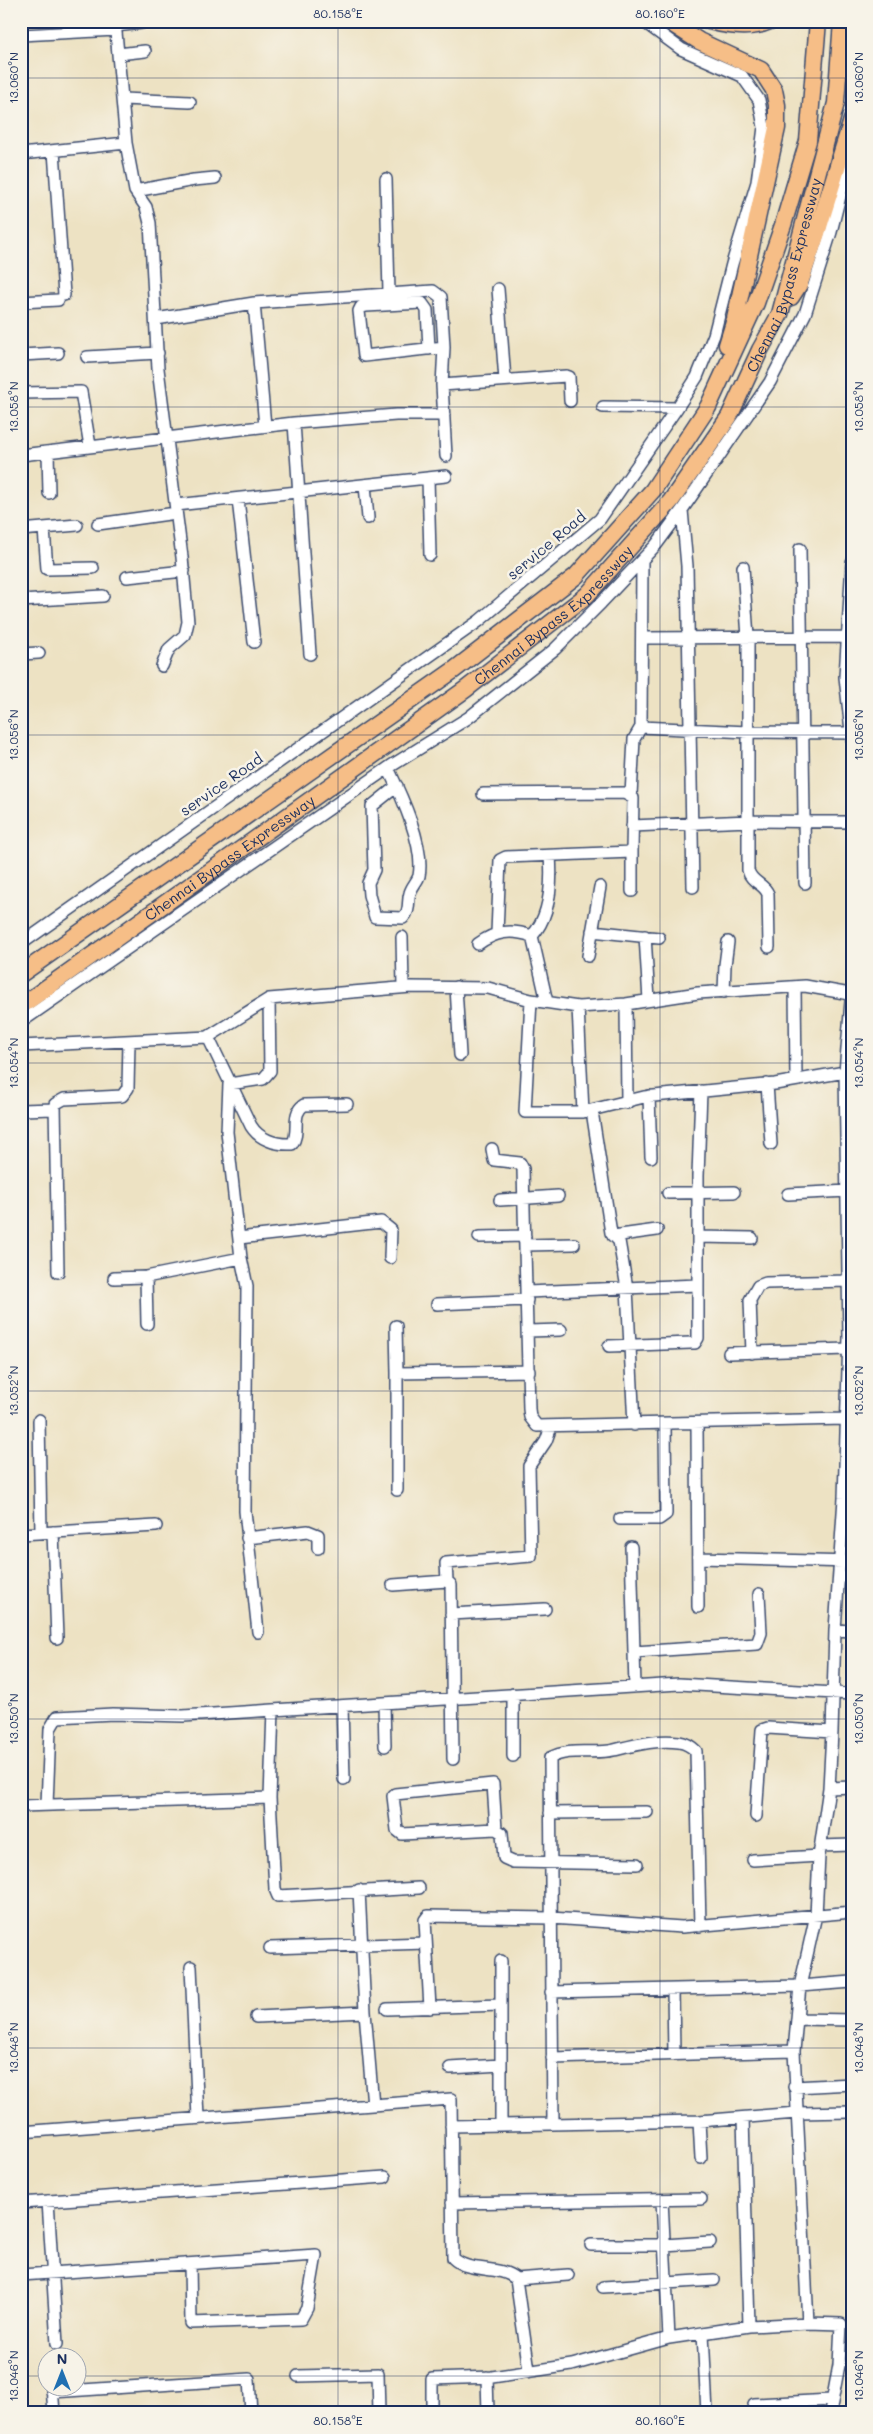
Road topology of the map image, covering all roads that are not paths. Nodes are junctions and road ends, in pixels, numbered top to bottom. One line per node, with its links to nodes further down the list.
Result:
1 (643, 21): 40 (street, service Road)
2 (668, 21): 39 (highway)
3 (709, 21): 4 (highway)
4 (770, 21)
5 (818, 21): 39 (highway, Chennai Bypass Expressway)
6 (842, 21): 26 (highway, Chennai Bypass Expressway)
7 (142, 23): 8 (street)
8 (115, 26): 9 (street); 11 (street)
9 (21, 35)
10 (145, 51): 11 (street)
11 (118, 54): 12 (street)
12 (123, 98): 13 (street); 16 (street)
13 (190, 102)
14 (852, 120): 15 (highway)
15 (846, 136): 26 (highway); 56 (street)
16 (126, 143): 17 (street); 21 (street)
17 (54, 151): 18 (street); 24 (street)
18 (21, 154)
19 (216, 178): 21 (street)
20 (386, 179): 23 (street)
21 (135, 191): 27 (street)
22 (498, 288): 34 (street)
23 (389, 294): 25 (street); 28 (street)
24 (21, 302)
25 (254, 303): 27 (street); 43 (street)
26 (780, 314): 126 (highway, Chennai Bypass Expressway)
27 (156, 319): 31 (street)
28 (444, 348): 29 (street); 35 (street)
29 (429, 349): 29 (street)
30 (58, 353): 32 (street)
31 (158, 353): 33 (street); 44 (street)
32 (21, 355)
33 (87, 357)
34 (505, 380): 35 (street); 37 (street)
35 (442, 385): 41 (street)
36 (21, 393): 45 (street)
37 (570, 401)
38 (603, 406): 40 (street)
39 (708, 407): 115 (highway, Chennai Bypass Expressway)
40 (677, 408): 111 (street, service Road)
41 (444, 415): 42 (street); 48 (street)
42 (294, 424): 43 (street); 52 (street)
43 (265, 426): 44 (street)
44 (167, 439): 45 (street); 55 (street)
45 (90, 446): 46 (street)
46 (48, 452): 47 (street); 53 (street)
47 (21, 455)
48 (446, 456)
49 (446, 476): 50 (street)
50 (428, 478): 51 (street); 63 (street)
51 (365, 485): 52 (street); 57 (street)
52 (299, 492): 54 (street); 81 (street)
53 (49, 493)
54 (238, 499): 55 (street); 78 (street)
55 (176, 509): 58 (street); 68 (street)
56 (682, 510): 64 (street); 73 (street)
57 (368, 518)
58 (98, 524)
59 (77, 525): 60 (street)
60 (44, 529): 61 (street); 67 (street)
61 (21, 530)
62 (800, 549): 75 (street)
63 (430, 555)
64 (642, 560): 77 (street); 89 (street)
65 (852, 563): 72 (street)
66 (743, 566): 74 (street)
67 (93, 568)
68 (184, 571): 69 (street); 82 (street)
69 (127, 577)
70 (103, 596): 71 (street)
71 (21, 601)
72 (850, 604): 76 (street)
73 (688, 637): 74 (street); 77 (street); 85 (street)
74 (748, 637): 75 (street); 87 (street)
75 (802, 637): 76 (street); 88 (street)
76 (846, 637): 83 (street)
77 (643, 638): 84 (street)
78 (254, 642)
79 (39, 653): 80 (street)
80 (21, 654)
81 (310, 654)
82 (162, 666)
83 (848, 677): 86 (street)
84 (641, 726): 85 (street); 92 (street)
85 (689, 728): 87 (street); 96 (street)
86 (851, 730): 88 (street)
87 (748, 732): 88 (street); 93 (street)
88 (803, 732): 94 (street)
89 (388, 768): 90 (street); 128 (street)
90 (397, 786): 90 (street)
91 (483, 794): 92 (street)
92 (631, 795): 97 (street)
93 (749, 821): 94 (street); 96 (street); 113 (street)
94 (804, 821): 95 (street); 100 (street)
95 (852, 822)
96 (694, 823): 97 (street); 102 (street)
97 (632, 826): 98 (street)
98 (632, 852): 99 (street); 103 (street)
99 (550, 856): 105 (street); 106 (street)
100 (805, 883)
101 (600, 887): 104 (street)
102 (693, 887)
103 (632, 891)
104 (592, 930): 107 (street); 114 (street)
105 (498, 933): 106 (street); 112 (street)
106 (532, 936): 124 (street)
107 (645, 936): 109 (street); 123 (street)
108 (402, 937): 118 (street)
109 (659, 938)
110 (728, 942): 119 (street)
111 (21, 944)
112 (478, 944)
113 (769, 947)
114 (588, 956)
115 (21, 974)
116 (456, 987): 118 (street); 122 (street); 132 (street)
117 (795, 987): 119 (street); 120 (street); 134 (street)
118 (403, 988): 121 (street)
119 (724, 992): 123 (street)
120 (851, 992): 133 (street)
121 (269, 1000): 129 (street); 135 (street)
122 (531, 1000): 124 (street); 143 (street)
123 (649, 1000): 125 (street)
124 (546, 1002): 127 (street)
125 (626, 1004): 127 (street); 139 (street)
126 (21, 1006)
127 (578, 1008): 143 (street)
128 (21, 1022)
129 (208, 1037): 130 (street); 135 (street)
130 (129, 1042): 131 (street); 141 (street)
131 (21, 1046)
132 (460, 1055)
133 (844, 1072): 134 (street); 144 (street)
134 (796, 1080): 136 (street)
135 (229, 1084): 140 (street); 161 (street)
136 (767, 1084): 137 (street); 145 (street)
137 (701, 1090): 138 (street); 151 (street)
138 (649, 1096): 139 (street); 147 (street)
139 (627, 1103): 143 (street)
140 (347, 1104)
141 (54, 1109): 142 (street); 168 (street)
142 (21, 1110)
143 (587, 1112): 158 (street)
144 (848, 1123): 148 (street)
145 (772, 1144)
146 (492, 1149): 155 (street)
147 (651, 1157)
148 (849, 1169): 153 (street)
149 (734, 1192): 151 (street)
150 (668, 1193): 151 (street)
151 (698, 1193): 160 (street)
152 (788, 1194): 153 (street)
153 (849, 1194): 165 (street)
154 (558, 1196): 155 (street)
155 (524, 1198): 156 (street); 163 (street)
156 (500, 1200)
157 (657, 1230): 158 (street)
158 (613, 1236): 173 (street)
159 (479, 1237): 163 (street)
160 (698, 1237): 162 (street); 172 (street)
161 (240, 1238): 166 (street); 167 (street)
162 (752, 1238)
163 (525, 1241): 164 (street); 174 (street)
164 (574, 1244)
165 (849, 1248): 171 (street)
166 (241, 1258): 169 (street); 201 (street)
167 (390, 1258)
168 (58, 1272)
169 (146, 1277): 170 (street); 177 (street)
170 (114, 1278)
171 (848, 1281): 176 (street); 184 (street)
172 (698, 1285): 173 (street); 182 (street)
173 (626, 1288): 174 (street); 182 (street)
174 (527, 1296): 175 (street); 180 (street)
175 (438, 1304)
176 (850, 1305): 185 (street)
177 (147, 1324)
178 (396, 1326): 187 (street)
179 (561, 1330): 180 (street)
180 (528, 1331): 186 (street)
181 (609, 1346): 182 (street)
182 (630, 1346): 192 (street)
183 (729, 1353): 184 (street)
184 (752, 1353): 185 (street)
185 (849, 1353): 188 (street)
186 (528, 1371): 187 (street); 193 (street)
187 (397, 1373): 194 (street)
188 (845, 1419): 190 (street); 195 (street)
189 (40, 1420): 198 (street)
190 (698, 1423): 191 (street); 204 (street)
191 (665, 1424): 192 (street); 196 (street)
192 (634, 1425): 193 (street)
193 (551, 1427): 207 (street)
194 (397, 1490)
195 (848, 1498): 205 (street)
196 (620, 1519)
197 (156, 1526): 199 (street)
198 (41, 1532): 199 (street); 200 (street)
199 (53, 1532): 216 (street)
200 (21, 1534)
201 (248, 1538): 203 (street); 215 (street)
202 (631, 1547): 217 (street)
203 (318, 1548)
204 (699, 1558): 205 (street); 210 (street)
205 (839, 1561): 206 (street); 213 (street)
206 (852, 1562)
207 (447, 1581): 208 (street); 212 (street)
208 (393, 1585)
209 (759, 1594): 217 (street)
210 (698, 1607)
211 (545, 1609): 212 (street)
212 (451, 1614): 222 (street)
213 (835, 1630): 214 (street); 219 (street)
214 (852, 1631)
215 (258, 1632)
216 (57, 1638)
217 (634, 1652): 218 (street)
218 (635, 1686): 219 (street); 220 (street)
219 (834, 1693): 221 (street); 226 (street)
220 (513, 1694): 222 (street); 228 (street)
221 (852, 1694)
222 (451, 1698): 223 (street); 229 (street)
223 (384, 1703): 224 (street); 227 (street)
224 (342, 1706): 225 (street); 230 (street)
225 (273, 1710): 233 (street); 234 (street)
226 (832, 1732): 232 (street); 238 (street)
227 (385, 1746)
228 (513, 1756)
229 (453, 1759)
230 (344, 1779)
231 (852, 1787): 232 (street)
232 (829, 1788): 241 (street)
233 (270, 1798): 234 (street); 246 (street)
234 (47, 1805): 235 (street)
235 (21, 1806)
236 (647, 1812): 237 (street)
237 (550, 1813): 243 (street); 250 (street)
238 (756, 1816)
239 (496, 1829): 239 (street); 243 (street)
240 (852, 1844): 241 (street)
241 (820, 1851): 242 (street); 248 (street)
242 (753, 1860)
243 (551, 1863): 244 (street); 249 (street)
244 (637, 1864)
245 (419, 1888): 246 (street)
246 (359, 1890): 252 (street)
247 (852, 1912): 248 (street)
248 (816, 1915): 250 (street); 257 (street)
249 (551, 1918): 250 (street); 251 (street); 259 (street)
250 (700, 1926)
251 (426, 1943): 252 (street); 261 (street)
252 (363, 1945): 253 (street); 263 (street)
253 (270, 1948)
254 (501, 1961): 260 (street)
255 (192, 1967): 277 (street)
256 (852, 1982): 257 (street)
257 (800, 1986): 258 (street); 265 (street)
258 (673, 1990): 259 (street); 268 (street)
259 (551, 1992): 269 (street)
260 (500, 2005): 261 (street); 270 (street)
261 (430, 2008): 262 (street)
262 (388, 2009)
263 (365, 2012): 264 (street); 274 (street)
264 (256, 2017)
265 (797, 2020): 266 (street); 267 (street)
266 (852, 2020)
267 (794, 2051): 268 (street); 273 (street)
268 (674, 2054): 269 (street)
269 (552, 2058): 280 (street)
270 (500, 2065): 271 (street); 281 (street)
271 (450, 2068)
272 (852, 2084): 273 (street)
273 (794, 2087): 276 (street)
274 (373, 2105): 277 (street); 282 (street)
275 (852, 2112): 276 (street)
276 (797, 2113): 278 (street); 302 (street)
277 (198, 2118): 283 (street)
278 (743, 2118): 279 (street); 304 (street)
279 (699, 2121): 280 (street); 284 (street)
280 (553, 2124): 281 (street)
281 (501, 2125): 282 (street)
282 (451, 2126): 290 (street)
283 (21, 2132)
284 (701, 2158)
285 (385, 2177): 288 (street)
286 (701, 2199): 287 (street)
287 (662, 2200): 290 (street); 293 (street)
288 (48, 2202): 289 (street); 295 (street)
289 (21, 2203)
290 (452, 2203): 298 (street)
291 (710, 2242): 293 (street)
292 (591, 2245): 293 (street)
293 (664, 2246): 300 (street)
294 (190, 2264): 294 (street); 295 (street)
295 (52, 2273): 296 (street); 307 (street)
296 (21, 2275)
297 (568, 2275): 298 (street)
298 (516, 2279): 310 (street)
299 (714, 2280): 300 (street)
300 (666, 2282): 301 (street); 306 (street)
301 (603, 2287)
302 (808, 2323): 303 (street); 304 (street)
303 (846, 2324): 308 (street)
304 (749, 2326): 305 (street)
305 (703, 2333): 306 (street); 317 (street)
306 (669, 2338): 310 (street)
307 (56, 2344)
308 (839, 2365): 309 (street); 315 (street)
309 (852, 2366)
310 (529, 2370): 312 (street)
311 (298, 2376): 320 (street)
312 (487, 2377): 321 (street); 322 (street)
313 (88, 2388): 319 (street)
314 (53, 2396): 318 (street)
315 (831, 2400): 316 (street); 324 (street)
316 (754, 2404)
317 (707, 2412): 323 (street)
318 (54, 2413)
319 (251, 2413)
320 (379, 2413)
321 (432, 2413)
322 (488, 2413)
323 (673, 2413)
324 (830, 2413)

